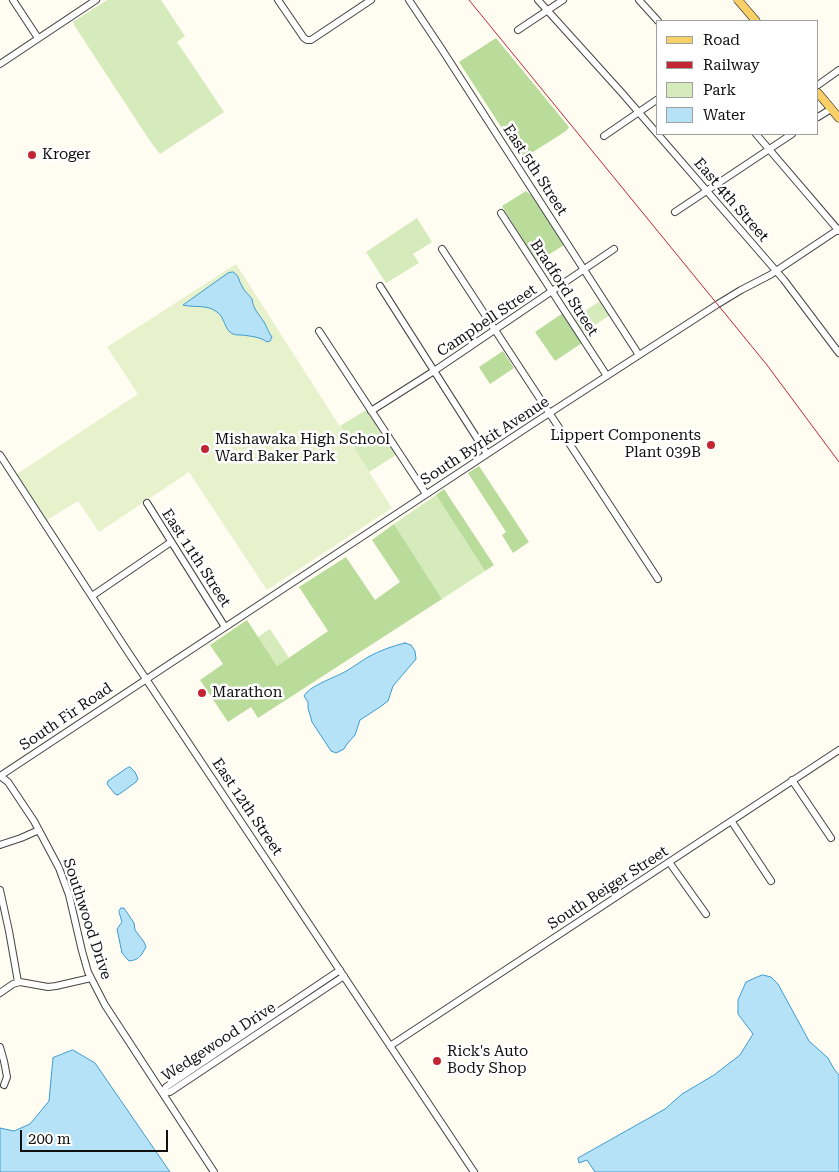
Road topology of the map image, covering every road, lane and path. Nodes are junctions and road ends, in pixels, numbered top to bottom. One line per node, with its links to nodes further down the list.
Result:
1 (13, 0): 14 (street)
2 (96, 0): 14 (street)
3 (278, 0): 4 (street)
4 (371, 0)
5 (408, 0): 36 (street, East 5th Street)
6 (538, 0): 10 (street, East 4th Street)
7 (563, 0): 10 (street)
8 (639, 0): 11 (street)
9 (738, 0): 12 (main road)
10 (547, 11): 13 (street); 21 (street, East 4th Street)
11 (657, 20)
12 (755, 20)
13 (518, 30)
14 (38, 38): 15 (street)
15 (0, 64)
16 (839, 70): 17 (street)
17 (819, 84)
18 (819, 94): 20 (main road)
19 (656, 100): 21 (street)
20 (831, 109): 22 (street); 23 (main road)
21 (638, 112): 24 (street, East 4th Street); 28 (street)
22 (819, 116)
23 (839, 118)
24 (656, 133)
25 (658, 135): 30 (street, East 4th Street)
26 (757, 135): 29 (street)
27 (790, 135): 29 (street)
28 (604, 136)
29 (769, 149): 30 (street); 33 (street)
30 (706, 190): 31 (street); 37 (street, East 4th Street)
31 (675, 212)
32 (501, 213): 39 (street, Bradford Street)
33 (839, 230): 37 (street, South Byrkit Avenue)
34 (442, 249): 40 (street)
35 (614, 249): 36 (street, Campbell Street)
36 (584, 269): 39 (street, Campbell Street); 43 (street, East 5th Street)
37 (776, 271): 42 (street, East 4th Street); 43 (street, South Byrkit Avenue)
38 (380, 286): 44 (street)
39 (552, 292): 40 (street, Campbell Street); 45 (street, Bradford Street)
40 (495, 330): 44 (street, Campbell Street); 47 (street)
41 (319, 331): 46 (street)
42 (839, 353)
43 (639, 355): 45 (street, South Byrkit Avenue)
44 (434, 371): 46 (street, Campbell Street); 48 (street)
45 (607, 376): 47 (street, South Byrkit Avenue)
46 (371, 411): 50 (street)
47 (549, 414): 48 (street, South Byrkit Avenue); 53 (street)
48 (487, 454): 50 (street, South Byrkit Avenue)
49 (0, 455): 54 (street, East 12th Street)
50 (426, 494): 55 (street, South Byrkit Avenue)
51 (147, 503): 52 (street, East 11th Street)
52 (171, 542): 54 (street); 55 (street, East 11th Street)
53 (658, 579)
54 (92, 596): 56 (street, East 12th Street)
55 (225, 627): 56 (street, South Byrkit Avenue)
56 (146, 679): 58 (street, South Fir Road); 68 (street, East 12th Street)
57 (839, 750): 59 (street, South Beiger Street)
58 (0, 776): 61 (street, Southwood Drive)
59 (792, 780): 60 (street, South Beiger Street); 62 (street)
60 (732, 822): 64 (street, South Beiger Street); 65 (street)
61 (39, 830): 63 (street); 69 (street, Southwood Drive)
62 (831, 838)
63 (0, 845)
64 (669, 862): 67 (street); 72 (street, South Beiger Street)
65 (772, 881)
66 (0, 890): 70 (street)
67 (706, 914)
68 (342, 973): 72 (street, East 12th Street); 75 (street, Wedgewood Drive)
69 (91, 978): 70 (street); 75 (street, Southwood Drive)
70 (18, 982): 71 (street)
71 (0, 992)
72 (390, 1046): 77 (street, East 12th Street)
73 (0, 1047): 74 (street)
74 (4, 1085)
75 (163, 1093): 76 (street, Southwood Drive)
76 (214, 1172)
77 (474, 1172)

